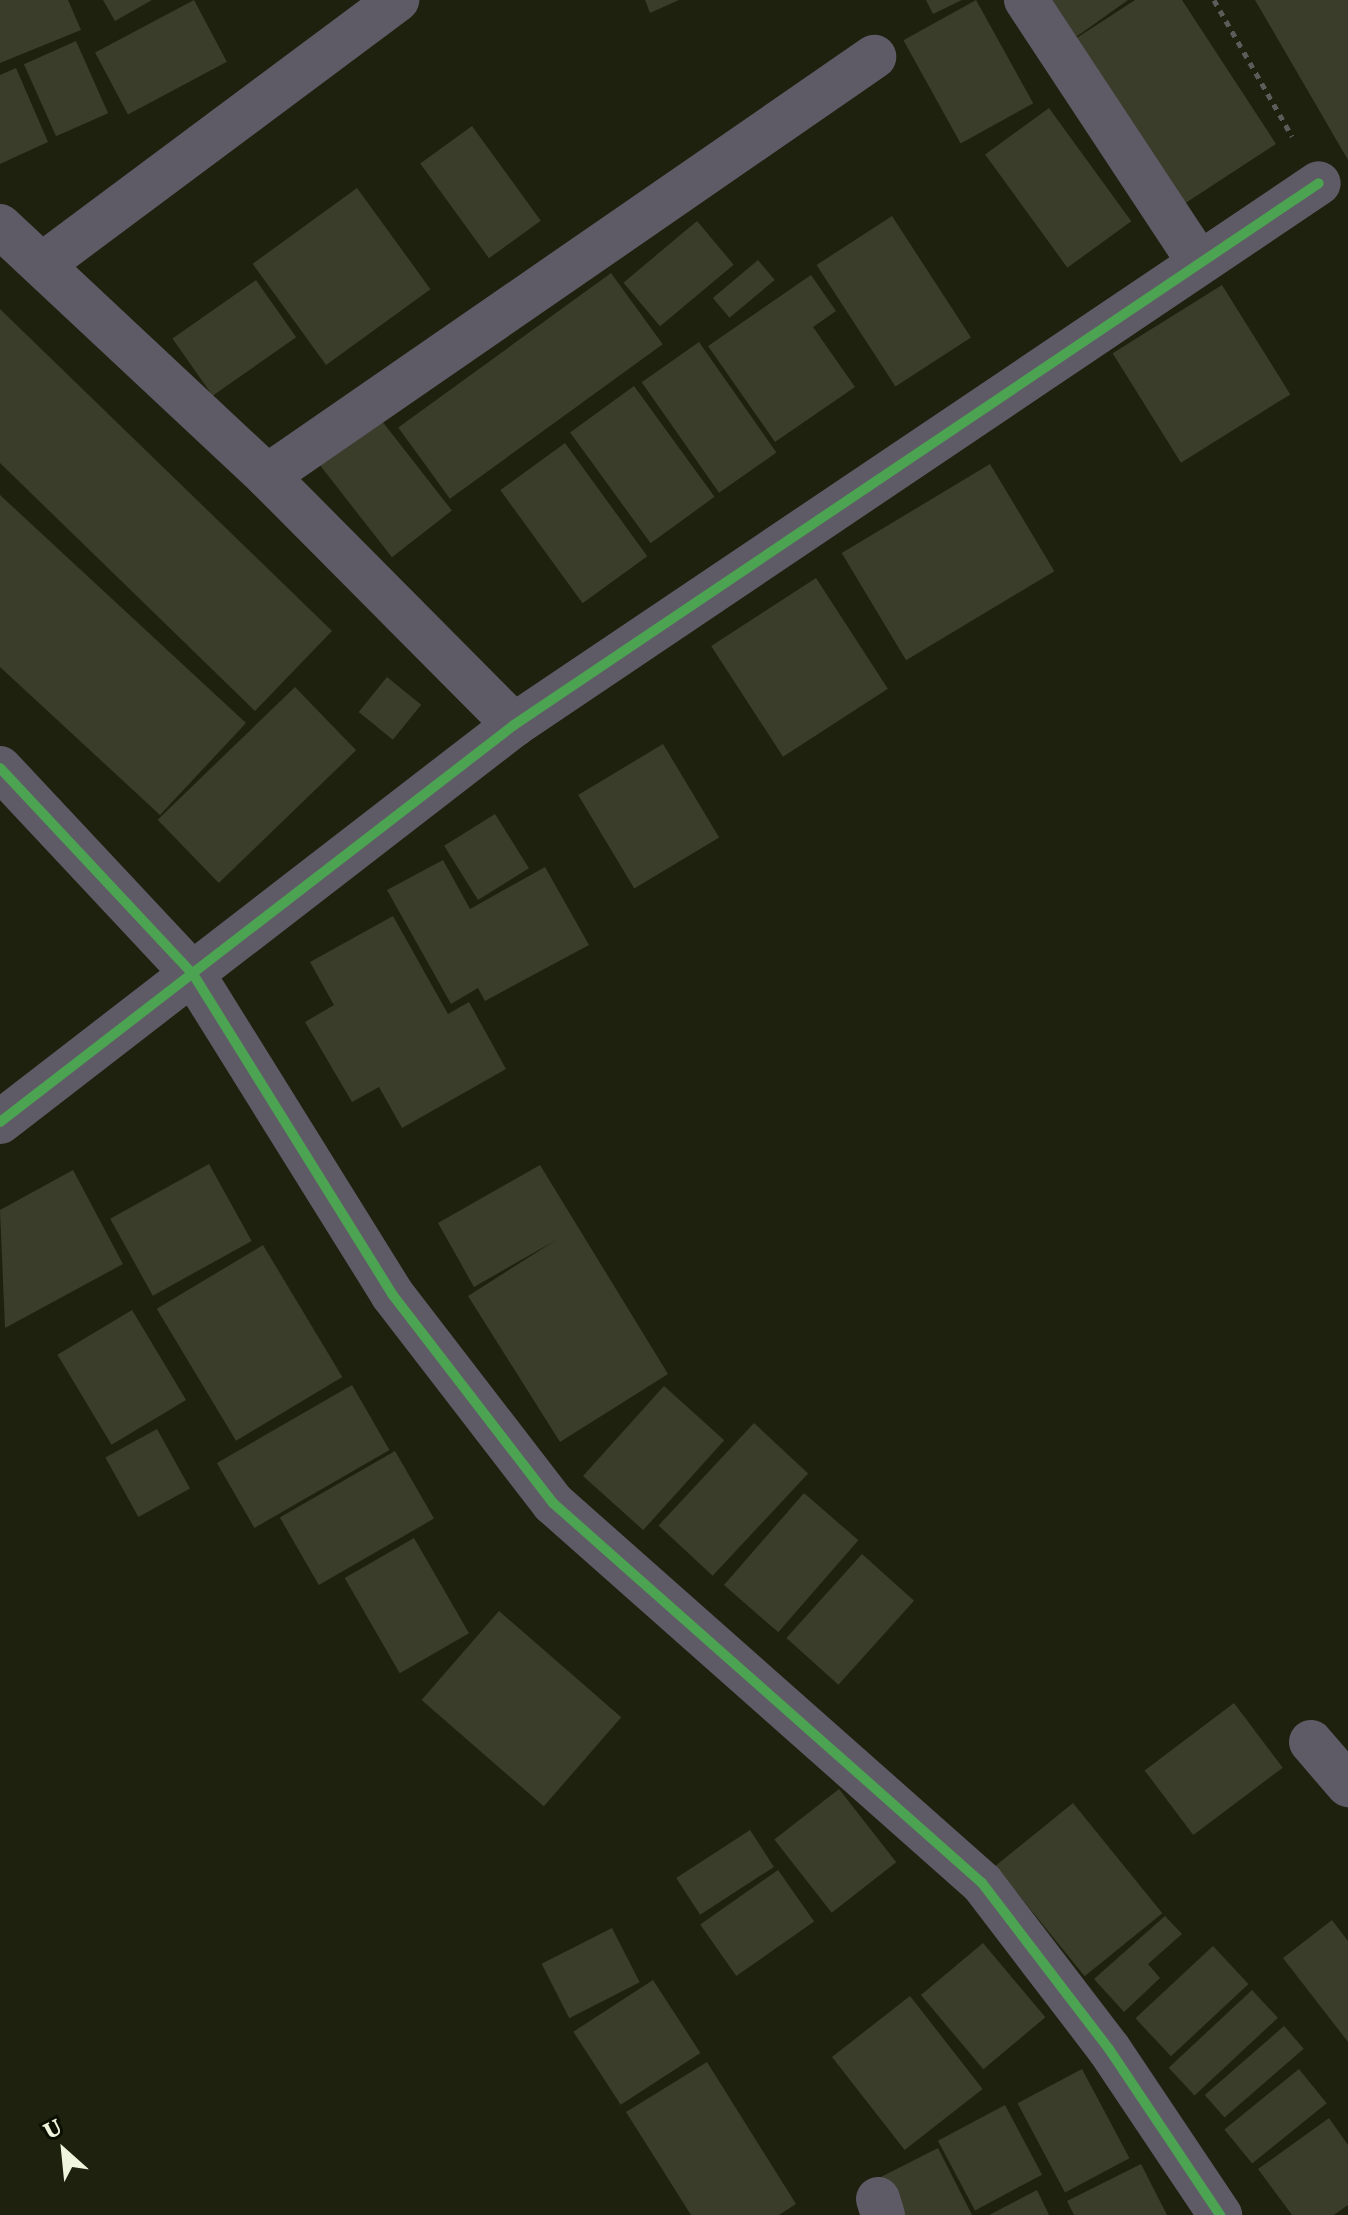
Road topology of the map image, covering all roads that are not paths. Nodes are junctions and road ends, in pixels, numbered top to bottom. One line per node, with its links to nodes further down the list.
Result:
1 (397, 0): 7 (street)
2 (1026, 0): 6 (street)
3 (874, 57): 8 (street)
4 (1319, 183): 6 (street)
5 (0, 226): 7 (street)
6 (1199, 262): 9 (street)
7 (43, 264): 8 (street)
8 (267, 476): 9 (street)
9 (514, 725): 11 (street)
10 (0, 768): 11 (street)
11 (193, 974): 12 (street); 15 (street)
12 (0, 1122)
13 (1311, 1742): 14 (street)
14 (1348, 1785)
15 (1220, 2215)

